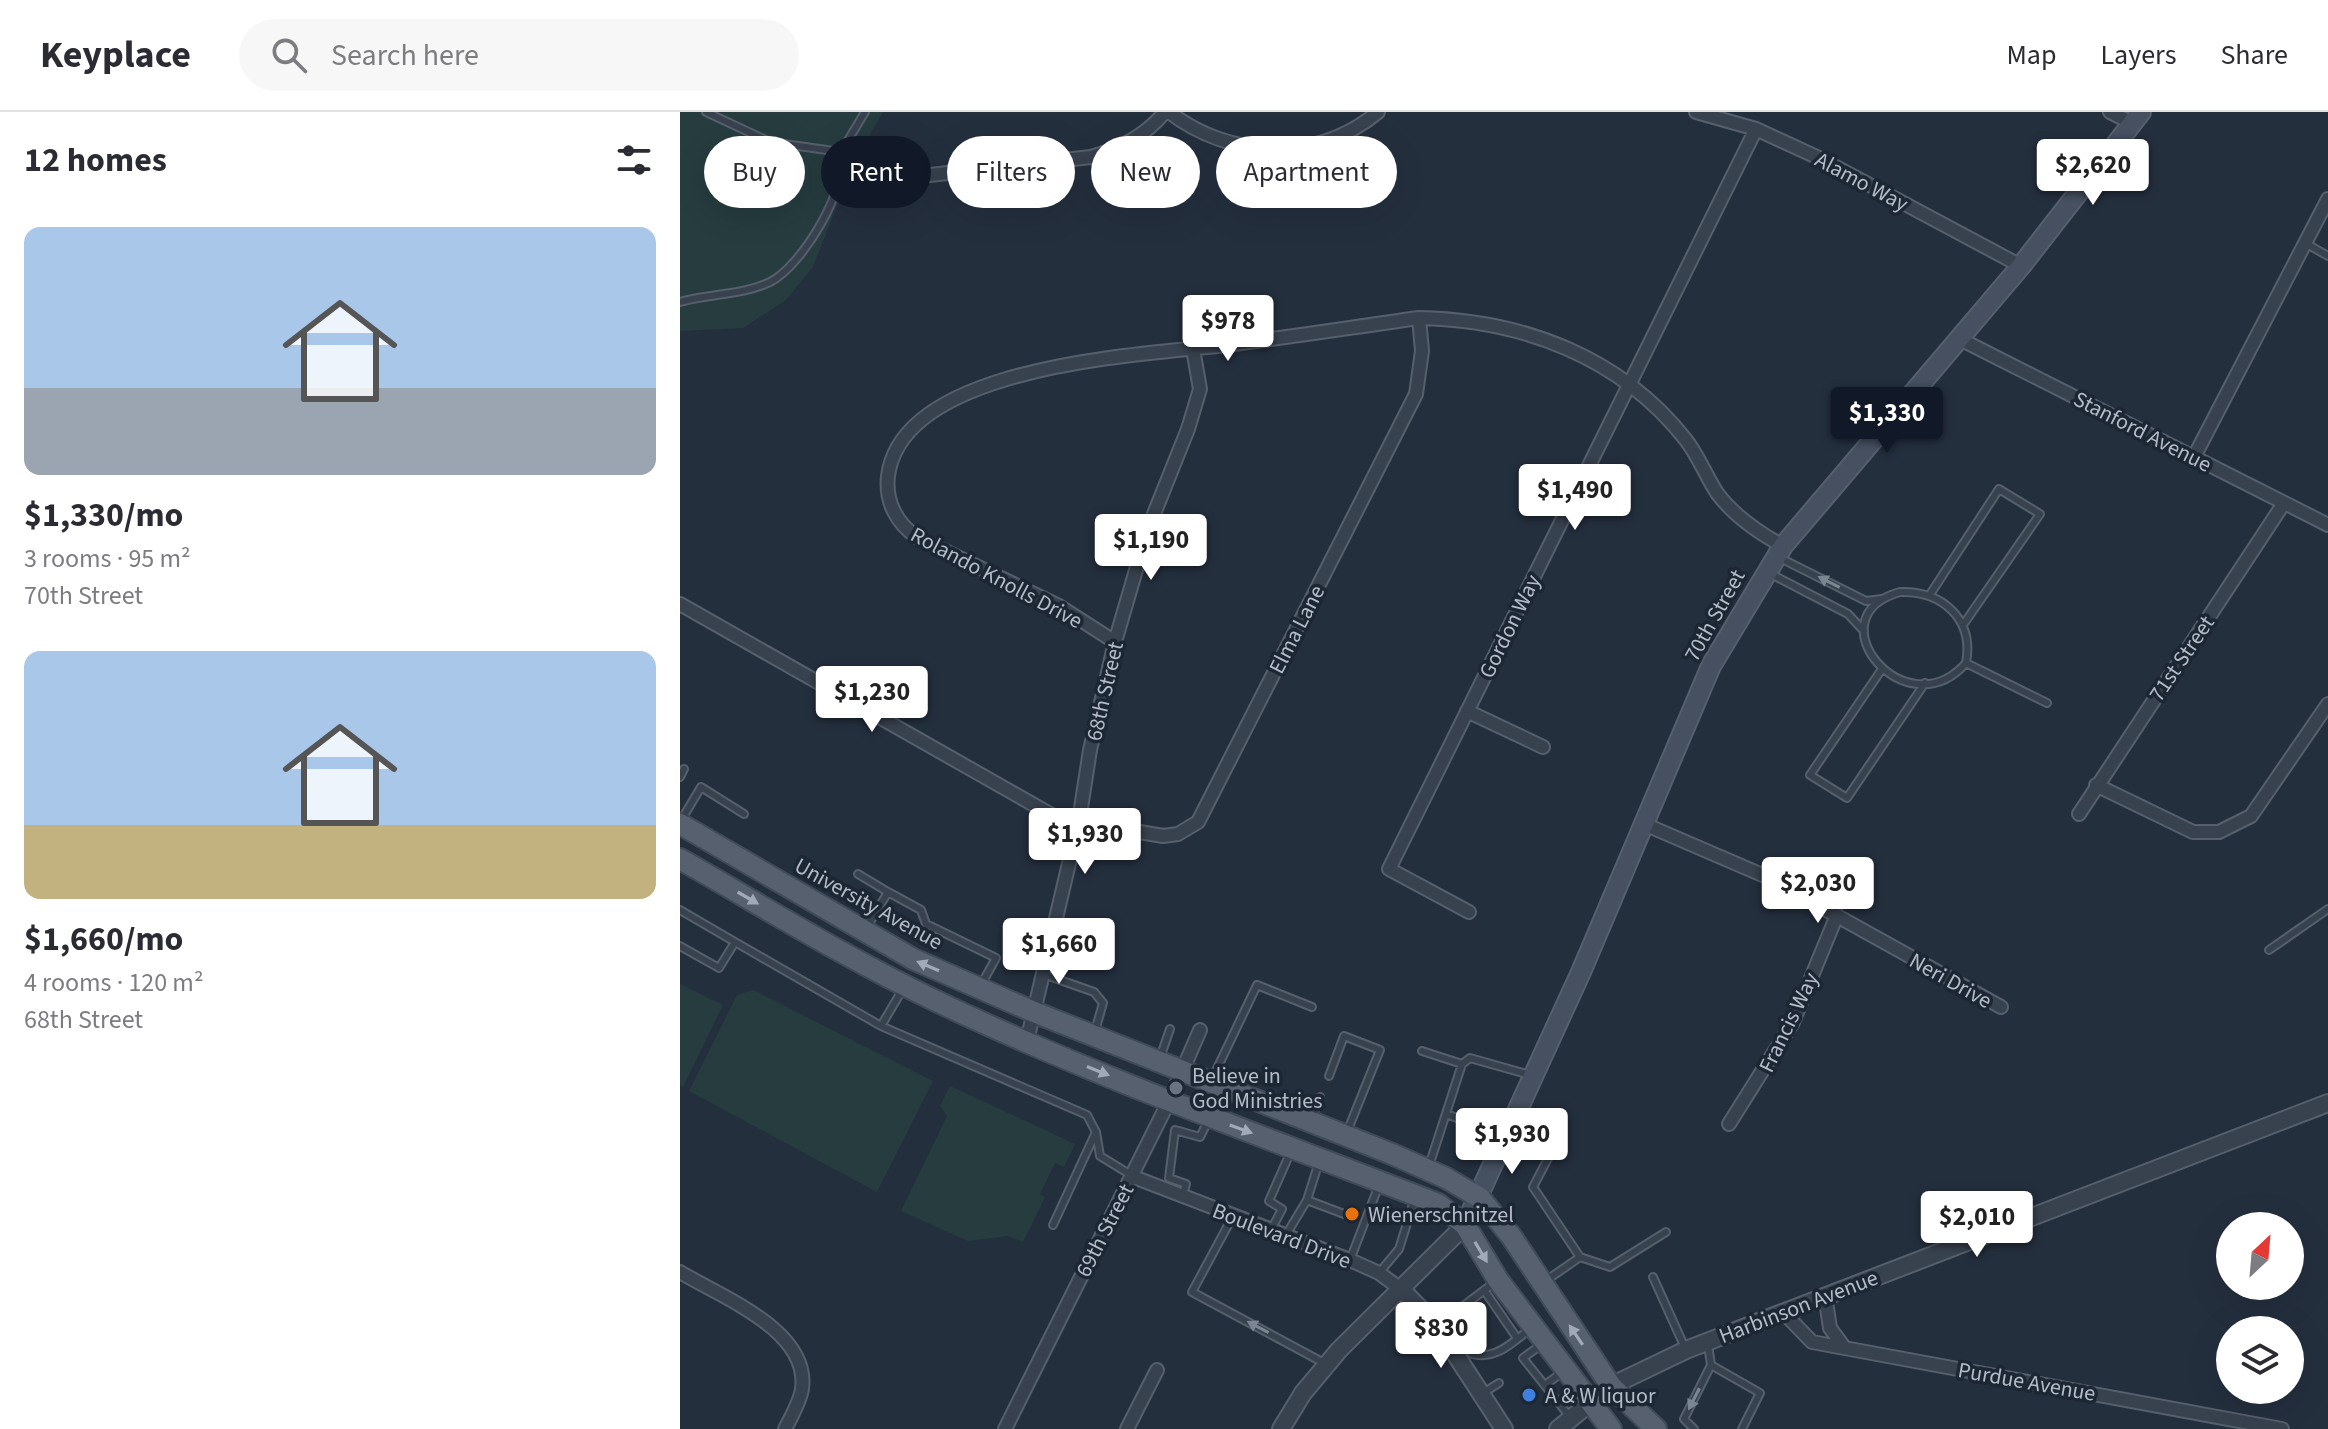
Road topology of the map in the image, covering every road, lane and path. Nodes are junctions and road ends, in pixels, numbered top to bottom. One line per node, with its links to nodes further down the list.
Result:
1 (706, 112): 10 (lane)
2 (865, 112): 9 (lane)
3 (1167, 112): 4 (street); 11 (street)
4 (1378, 112)
5 (1696, 112): 8 (street, Alamo Way)
6 (2110, 112): 7 (street)
7 (2136, 118): 16 (main road, 70th Street)
8 (1756, 129): 16 (street, Alamo Way); 21 (street, Gordon Way)
9 (851, 136)
10 (821, 149)
11 (931, 175)
12 (2328, 199): 14 (street)
13 (829, 208): 17 (lane)
14 (2305, 243): 15 (lane); 22 (street)
15 (2328, 256)
16 (2021, 266): 19 (main road, 70th Street)
17 (680, 302)
18 (1419, 318): 20 (street, Rolando Knolls Drive); 21 (street, Rolando Knolls Drive); 44 (street, Elma Lane)
19 (1958, 338): 22 (street, Stanford Avenue); 25 (main road, 70th Street)
20 (1193, 349): 31 (street, 68th Street); 31 (street, Rolando Knolls Drive)
21 (1628, 381): 25 (street, Rolando Knolls Drive); 37 (street, Gordon Way)
22 (2194, 457): 23 (street, Stanford Avenue)
23 (2284, 503): 24 (street, Stanford Avenue); 41 (street, 71st Street)
24 (2328, 525)
25 (1775, 558): 27 (lane, one-way to 25); 30 (lane); 46 (main road, 70th Street)
26 (1929, 596): 27 (lane); 29 (lane); 29 (lane)
27 (1882, 599): 30 (lane)
28 (680, 604): 44 (street, Elma Lane)
29 (1963, 625): 32 (lane)
30 (1864, 631): 33 (lane)
31 (1115, 642): 44 (street, 68th Street)
32 (1966, 663): 34 (lane); 35 (lane)
33 (1882, 669): 34 (lane); 34 (lane)
34 (1925, 683)
35 (2047, 703)
36 (2328, 704): 41 (street)
37 (1467, 711): 38 (street); 52 (street, Gordon Way)
38 (1543, 747)
39 (684, 769): 40 (lane)
40 (680, 777)
41 (2096, 785): 43 (street, 71st Street)
42 (744, 814): 45 (lane)
43 (2079, 814)
44 (1079, 821): 58 (street, 68th Street)
45 (680, 823): 54 (main road, University Avenue)
46 (1644, 824): 53 (street, Neri Drive); 74 (main road, 70th Street)
47 (680, 859): 59 (main road, one-way to 59)
48 (858, 874): 49 (lane)
49 (888, 892): 54 (lane); 60 (lane)
50 (2328, 909): 57 (lane)
51 (680, 910): 55 (lane)
52 (1469, 912)
53 (1837, 915): 62 (street, Neri Drive); 82 (street, Francis Way)
54 (866, 930): 60 (main road, University Avenue, one-way to 54)
55 (735, 942): 56 (lane); 64 (lane)
56 (680, 946)
57 (2269, 950)
58 (1043, 974): 63 (street, 68th Street); 67 (lane)
59 (905, 985): 64 (lane); 68 (main road)
60 (979, 988): 63 (main road, University Avenue)
61 (1312, 1007): 75 (lane)
62 (2001, 1007)
63 (1034, 1012): 67 (main road, University Avenue); 68 (street, 68th Street)
64 (881, 1026): 83 (lane)
65 (1170, 1029): 70 (lane)
66 (1200, 1030): 72 (street, 69th Street)
67 (1093, 1035): 70 (main road, University Avenue)
68 (1027, 1041): 77 (main road, one-way to 77)
69 (1422, 1051): 71 (lane)
70 (1159, 1062): 72 (main road, University Avenue)
71 (1462, 1064): 74 (lane); 79 (lane)
72 (1181, 1071): 75 (main road, University Avenue); 77 (street, 69th Street)
73 (1329, 1076): 85 (lane)
74 (1534, 1076): 84 (main road, 70th Street)
75 (1211, 1082): 81 (main road, University Avenue)
76 (1320, 1097): 81 (lane)
77 (1170, 1099): 80 (main road); 89 (street, 69th Street)
78 (2328, 1103): 112 (street, Harbinson Avenue)
79 (1446, 1114): 84 (lane); 88 (lane)
80 (1209, 1117): 86 (main road, one-way to 86); 92 (lane)
81 (1310, 1122): 85 (main road, University Avenue)
82 (1729, 1124)
83 (1096, 1132): 89 (lane); 99 (lane)
84 (1509, 1132): 93 (main road, 70th Street); 104 (lane)
85 (1346, 1135): 88 (main road, University Avenue)
86 (1293, 1148): 87 (main road); 101 (lane)
87 (1320, 1158): 90 (main road); 94 (lane)
88 (1428, 1170): 93 (main road, University Avenue)
89 (1131, 1176): 92 (street, Boulevard Drive); 130 (street, 69th Street)
90 (1380, 1182): 91 (main road); 98 (lane)
91 (1416, 1195): 100 (main road); 107 (lane)
92 (1182, 1197): 96 (street, Boulevard Drive)
93 (1480, 1198): 100 (main road, 70th Street); 109 (main road, University Avenue)
94 (1307, 1200): 95 (lane); 103 (lane)
95 (1344, 1214)
96 (1233, 1216): 101 (street, Boulevard Drive); 119 (lane, one-way to 96)
97 (1357, 1219): 98 (lane)
98 (1365, 1223): 105 (lane)
99 (1053, 1225)
100 (1465, 1225): 110 (main road, one-way to 110); 111 (street)
101 (1271, 1230): 103 (street, Boulevard Drive)
102 (1666, 1232): 104 (lane)
103 (1286, 1235): 105 (street, Boulevard Drive)
104 (1580, 1257): 109 (lane)
105 (1350, 1260): 107 (street, Boulevard Drive)
106 (680, 1272): 129 (street)
107 (1379, 1273): 111 (street, Boulevard Drive)
108 (1653, 1277): 118 (lane)
109 (1542, 1283): 125 (main road, University Avenue, one-way to 109)
110 (1491, 1285): 114 (lane); 115 (main road)
111 (1402, 1290): 114 (street, Boulevard Drive); 119 (street)
112 (1825, 1295): 113 (street, Harbinson Avenue); 117 (street)
113 (1783, 1312): 116 (street, Harbinson Avenue); 117 (street, Purdue Avenue)
114 (1442, 1322): 115 (lane); 126 (street, Boulevard Drive)
115 (1531, 1336): 122 (main road); 124 (lane)
116 (1707, 1341): 118 (street, Harbinson Avenue); 120 (lane)
117 (1844, 1347): 138 (street, Purdue Avenue)
118 (1686, 1350): 125 (street, Harbinson Avenue)
119 (1327, 1364): 132 (street)
120 (1711, 1365): 136 (lane, one-way to 136); 137 (lane)
121 (1157, 1370): 131 (street)
122 (1565, 1371): 124 (lane); 127 (main road)
123 (1499, 1383): 126 (lane)
124 (1545, 1385): 128 (lane)
125 (1611, 1386): 127 (street, Harbinson Avenue); 135 (main road, University Avenue)
126 (1480, 1395): 133 (street, Boulevard Drive)
127 (1588, 1403): 128 (street, Harbinson Avenue); 134 (main road)
128 (1566, 1425)
129 (785, 1429)
130 (1005, 1429)
131 (1127, 1429)
132 (1281, 1429)
133 (1504, 1429)
134 (1611, 1429)
135 (1656, 1429)
136 (1694, 1429)
137 (1742, 1429)
138 (2282, 1429)

